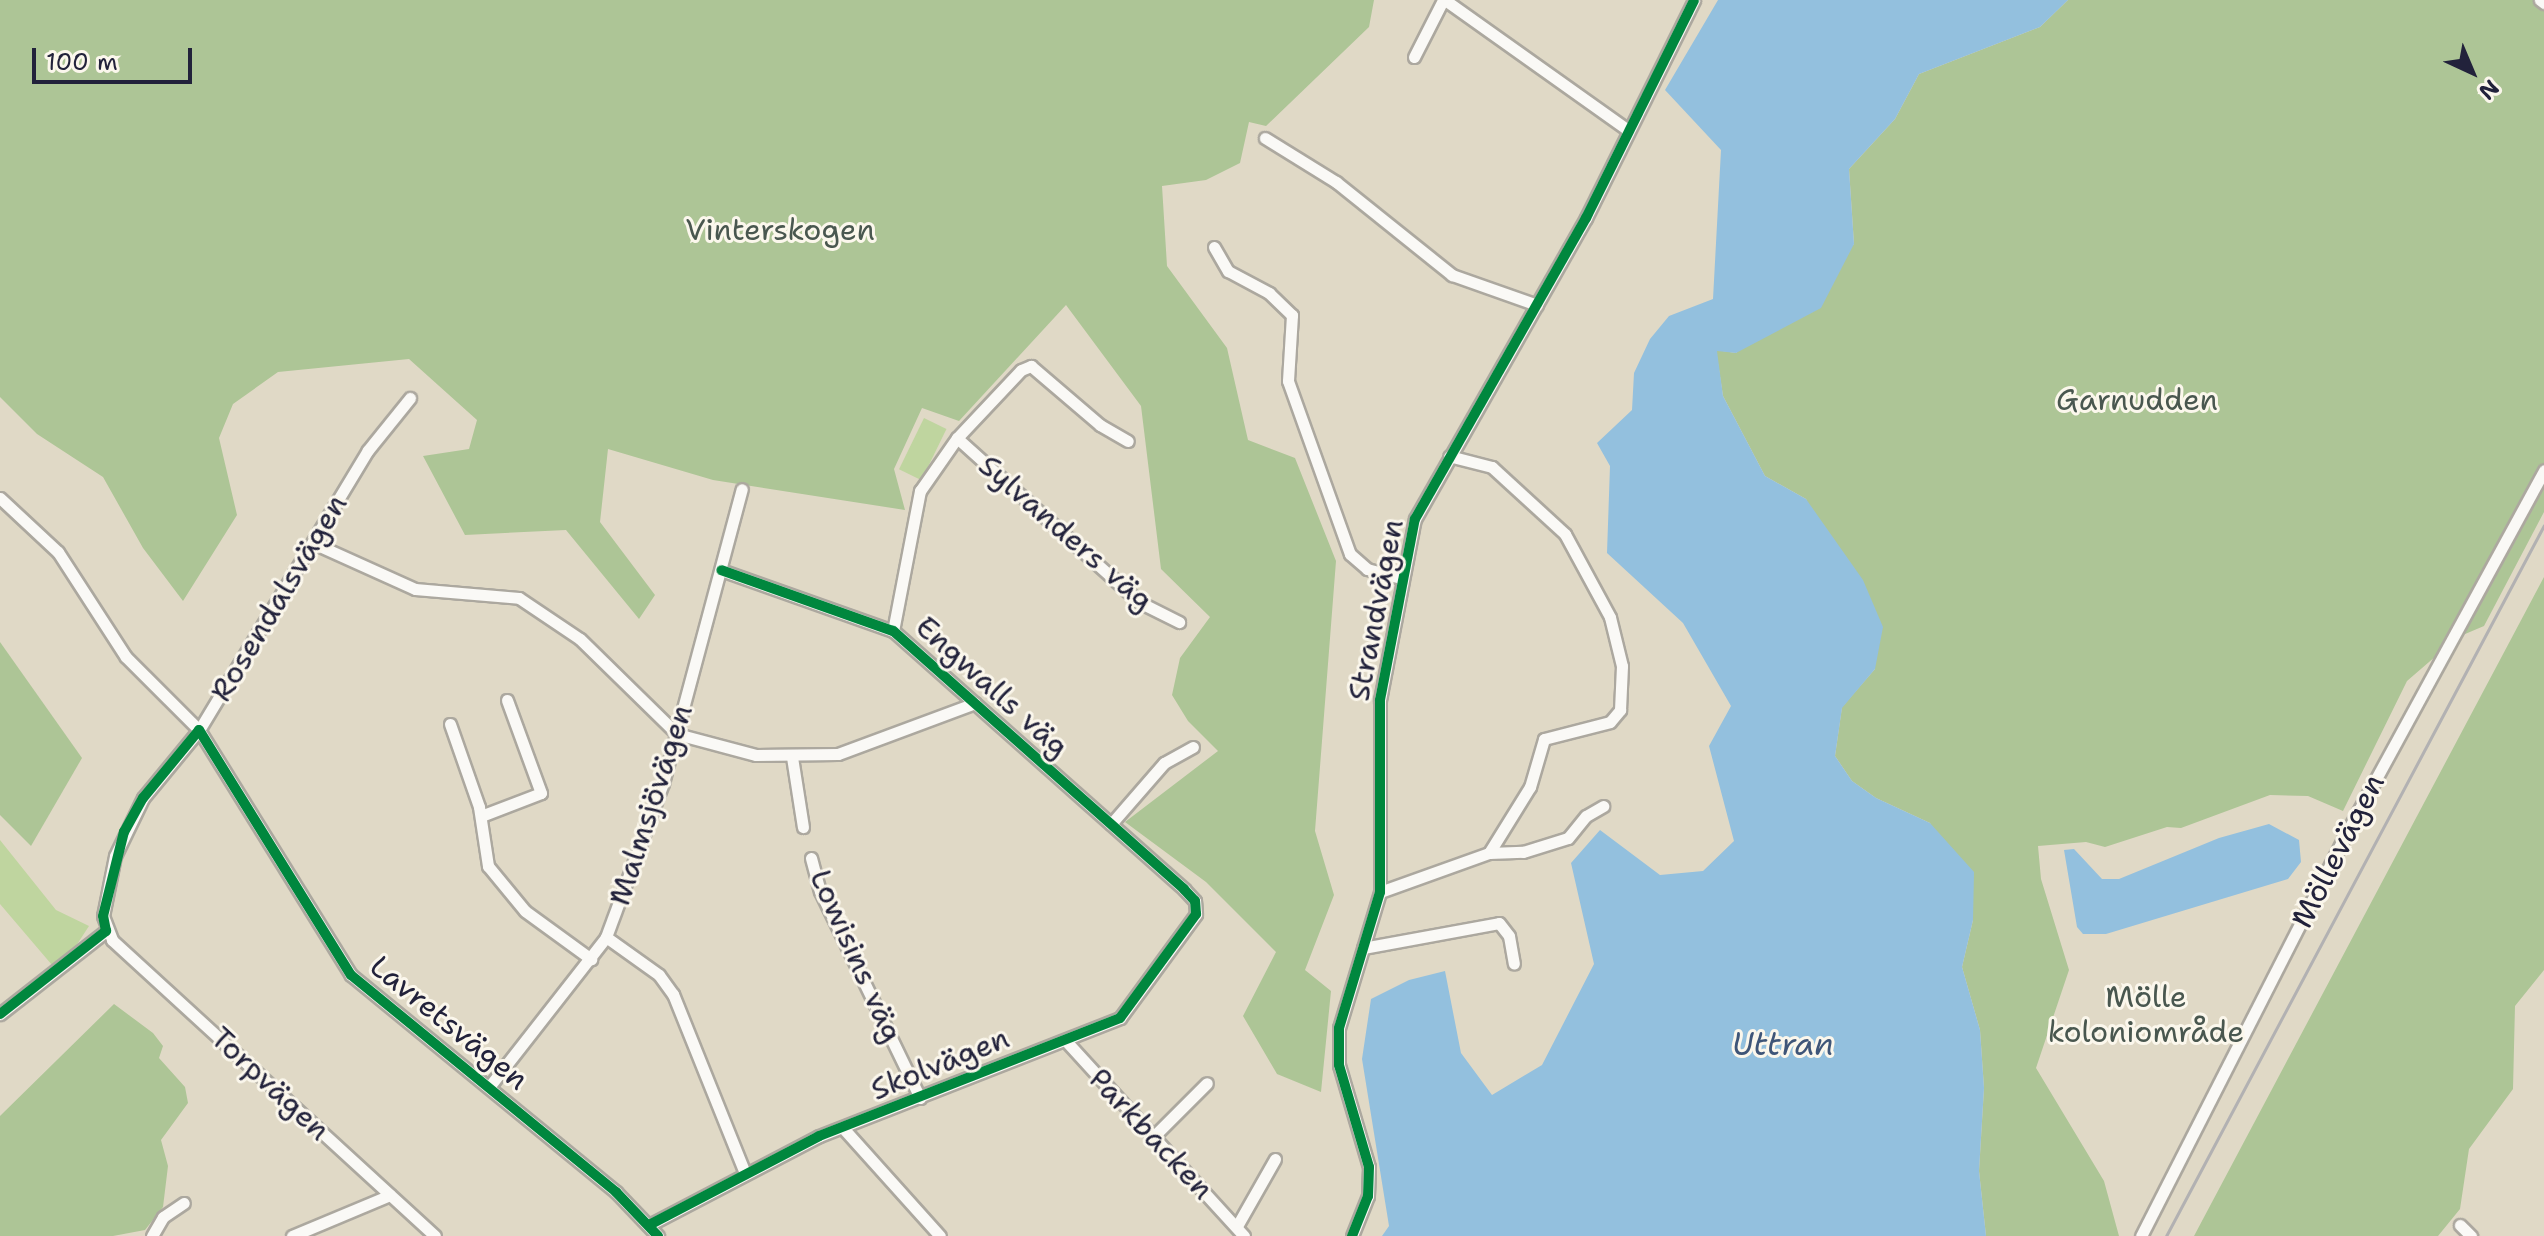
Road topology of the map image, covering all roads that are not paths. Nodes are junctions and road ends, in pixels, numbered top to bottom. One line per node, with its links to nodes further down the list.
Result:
1 (1444, 0): 3 (street); 4 (street)
2 (1694, 0): 4 (street, Strandvägen)
3 (1414, 57)
4 (1628, 130): 7 (street, Strandvägen)
5 (1265, 138): 7 (street)
6 (1214, 247): 17 (street)
7 (1537, 305): 11 (street, Strandvägen)
8 (410, 398): 15 (street, Rosendalsvägen)
9 (957, 438): 10 (street, Sylvanders väg); 18 (street, Sylvanders väg); 19 (street, Sylvanders väg)
10 (1128, 441)
11 (1449, 456): 17 (street, Strandvägen); 31 (street)
12 (2544, 470): 60 (street, Möllevägen)
13 (742, 489): 16 (street, Malmsjövägen)
14 (0, 498): 23 (street, Lavretsvägen)
15 (313, 543): 23 (street, Rosendalsvägen); 24 (street)
16 (721, 570): 19 (street, Engwalls väg); 24 (street, Malmsjövägen)
17 (1401, 578): 33 (street, Strandvägen)
18 (1179, 622)
19 (893, 631): 21 (street, Engwalls väg)
20 (507, 700): 28 (street)
21 (975, 703): 26 (street); 29 (street, Engwalls väg)
22 (450, 724): 28 (street)
23 (199, 730): 35 (street, Rosendalsvägen); 43 (street, Lavretsvägen)
24 (677, 734): 26 (street); 36 (street, Malmsjövägen)
25 (1193, 747): 29 (street)
26 (792, 757): 30 (street)
27 (1603, 806): 31 (street)
28 (481, 816): 38 (street)
29 (1111, 824): 34 (street, Engwalls väg)
30 (803, 827)
31 (1489, 853): 33 (street)
32 (811, 858): 44 (street, Lowisins väg)
33 (1380, 892): 37 (street, Strandvägen)
34 (1195, 901): 41 (street, Skolvägen)
35 (106, 931): 40 (street); 49 (street, Torpvägen)
36 (606, 937): 38 (street, Malmsjövägen); 48 (street)
37 (1363, 948): 39 (street); 59 (street, Strandvägen)
38 (591, 959): 43 (street, Malmsjövägen)
39 (1514, 964)
40 (0, 1014)
41 (1066, 1041): 44 (street, Skolvägen); 46 (street, Parkbacken)
42 (1207, 1083): 46 (street)
43 (489, 1087): 51 (street, Lavretsvägen)
44 (920, 1098): 45 (street, Skolvägen)
45 (843, 1128): 48 (street, Skolvägen); 58 (street)
46 (1153, 1137): 53 (street, Parkbacken)
47 (1275, 1159): 53 (street, Parkbacken)
48 (744, 1171): 51 (street, Skolvägen)
49 (390, 1195): 55 (street); 56 (street, Torpvägen)
50 (184, 1203): 54 (street)
51 (651, 1224): 57 (street, Lavretsvägen)
52 (2460, 1225): 61 (street)
53 (1241, 1231)
54 (152, 1236)
55 (292, 1236)
56 (435, 1236)
57 (658, 1236)
58 (940, 1236)
59 (1352, 1236)
60 (2141, 1236)
61 (2471, 1236)

